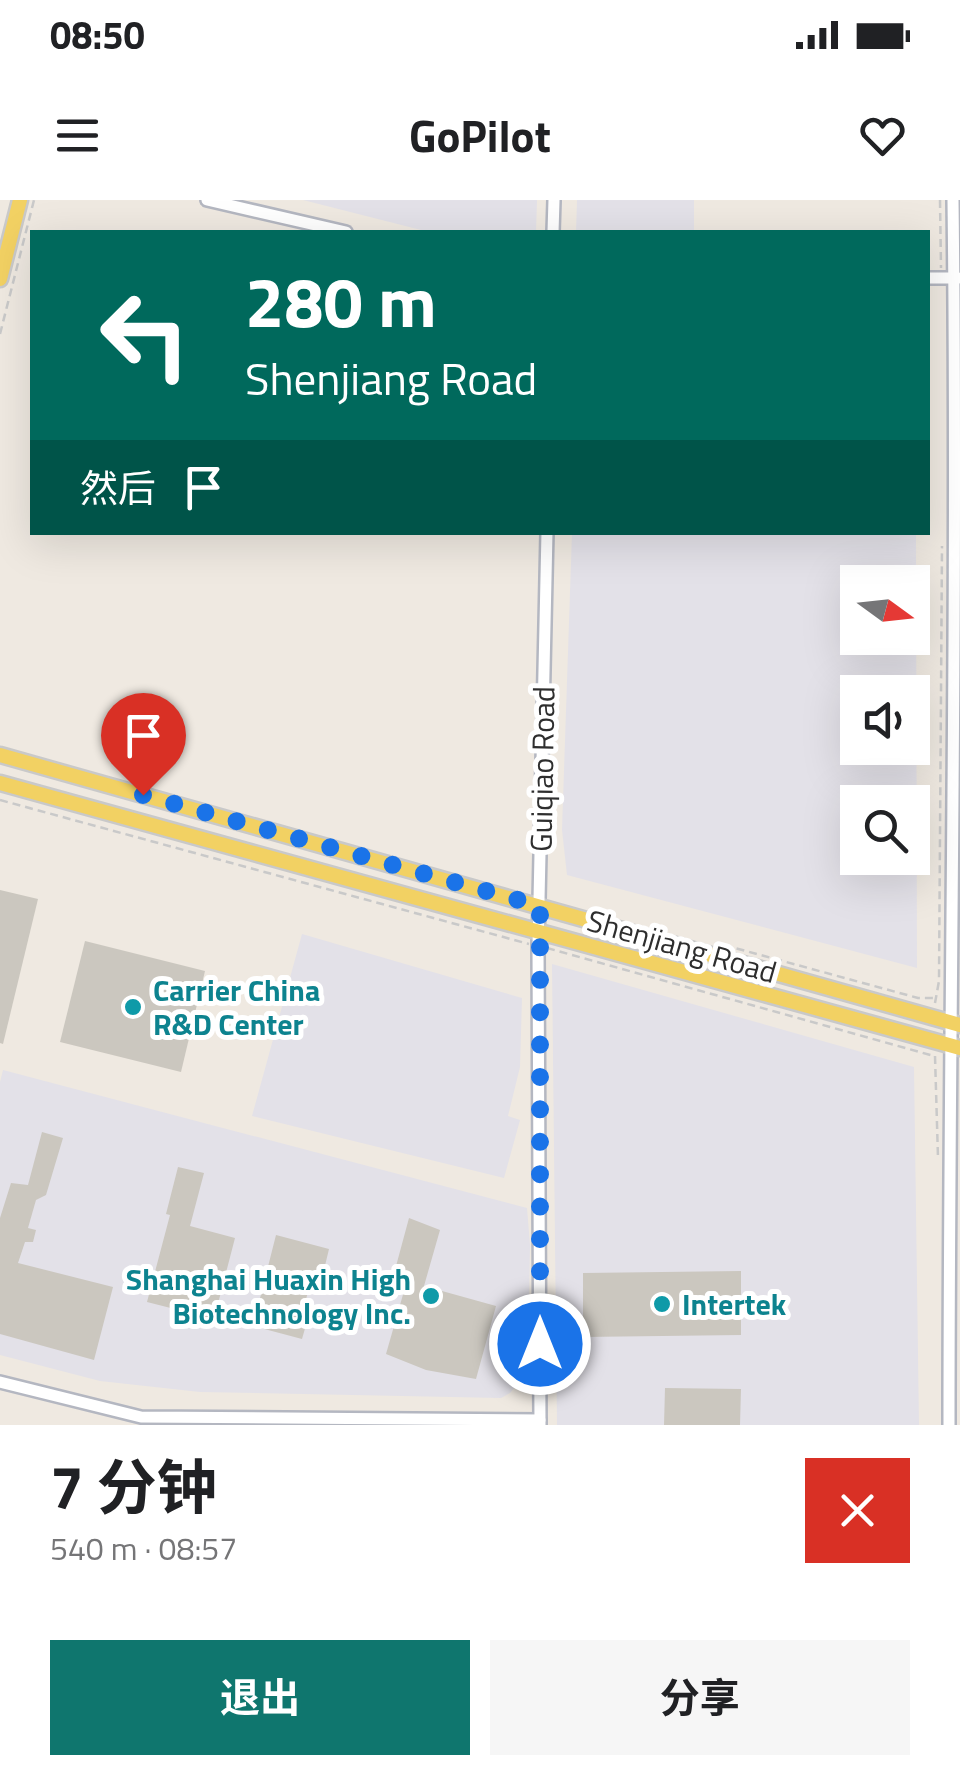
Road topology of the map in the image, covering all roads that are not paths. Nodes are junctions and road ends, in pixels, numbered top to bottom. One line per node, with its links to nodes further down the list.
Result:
1 (20, 200): 8 (main road)
2 (207, 200): 5 (street)
3 (554, 200): 6 (street)
4 (953, 200): 7 (street)
5 (337, 230)
6 (553, 230)
7 (952, 278): 14 (street)
8 (0, 280)
9 (547, 535): 12 (street, Guiqiao Road)
10 (0, 756): 12 (main road, Shenjiang Road)
11 (0, 783): 13 (main road, Shenjiang Road)
12 (540, 906): 13 (street, Guiqiao Road); 14 (main road, Shenjiang Road)
13 (539, 939): 15 (main road, Shenjiang Road); 18 (street, Guiqiao Road)
14 (948, 1021): 15 (street)
15 (945, 1050): 19 (street)
16 (0, 1382): 17 (street)
17 (141, 1421): 18 (street)
18 (540, 1422)
19 (949, 1425)

